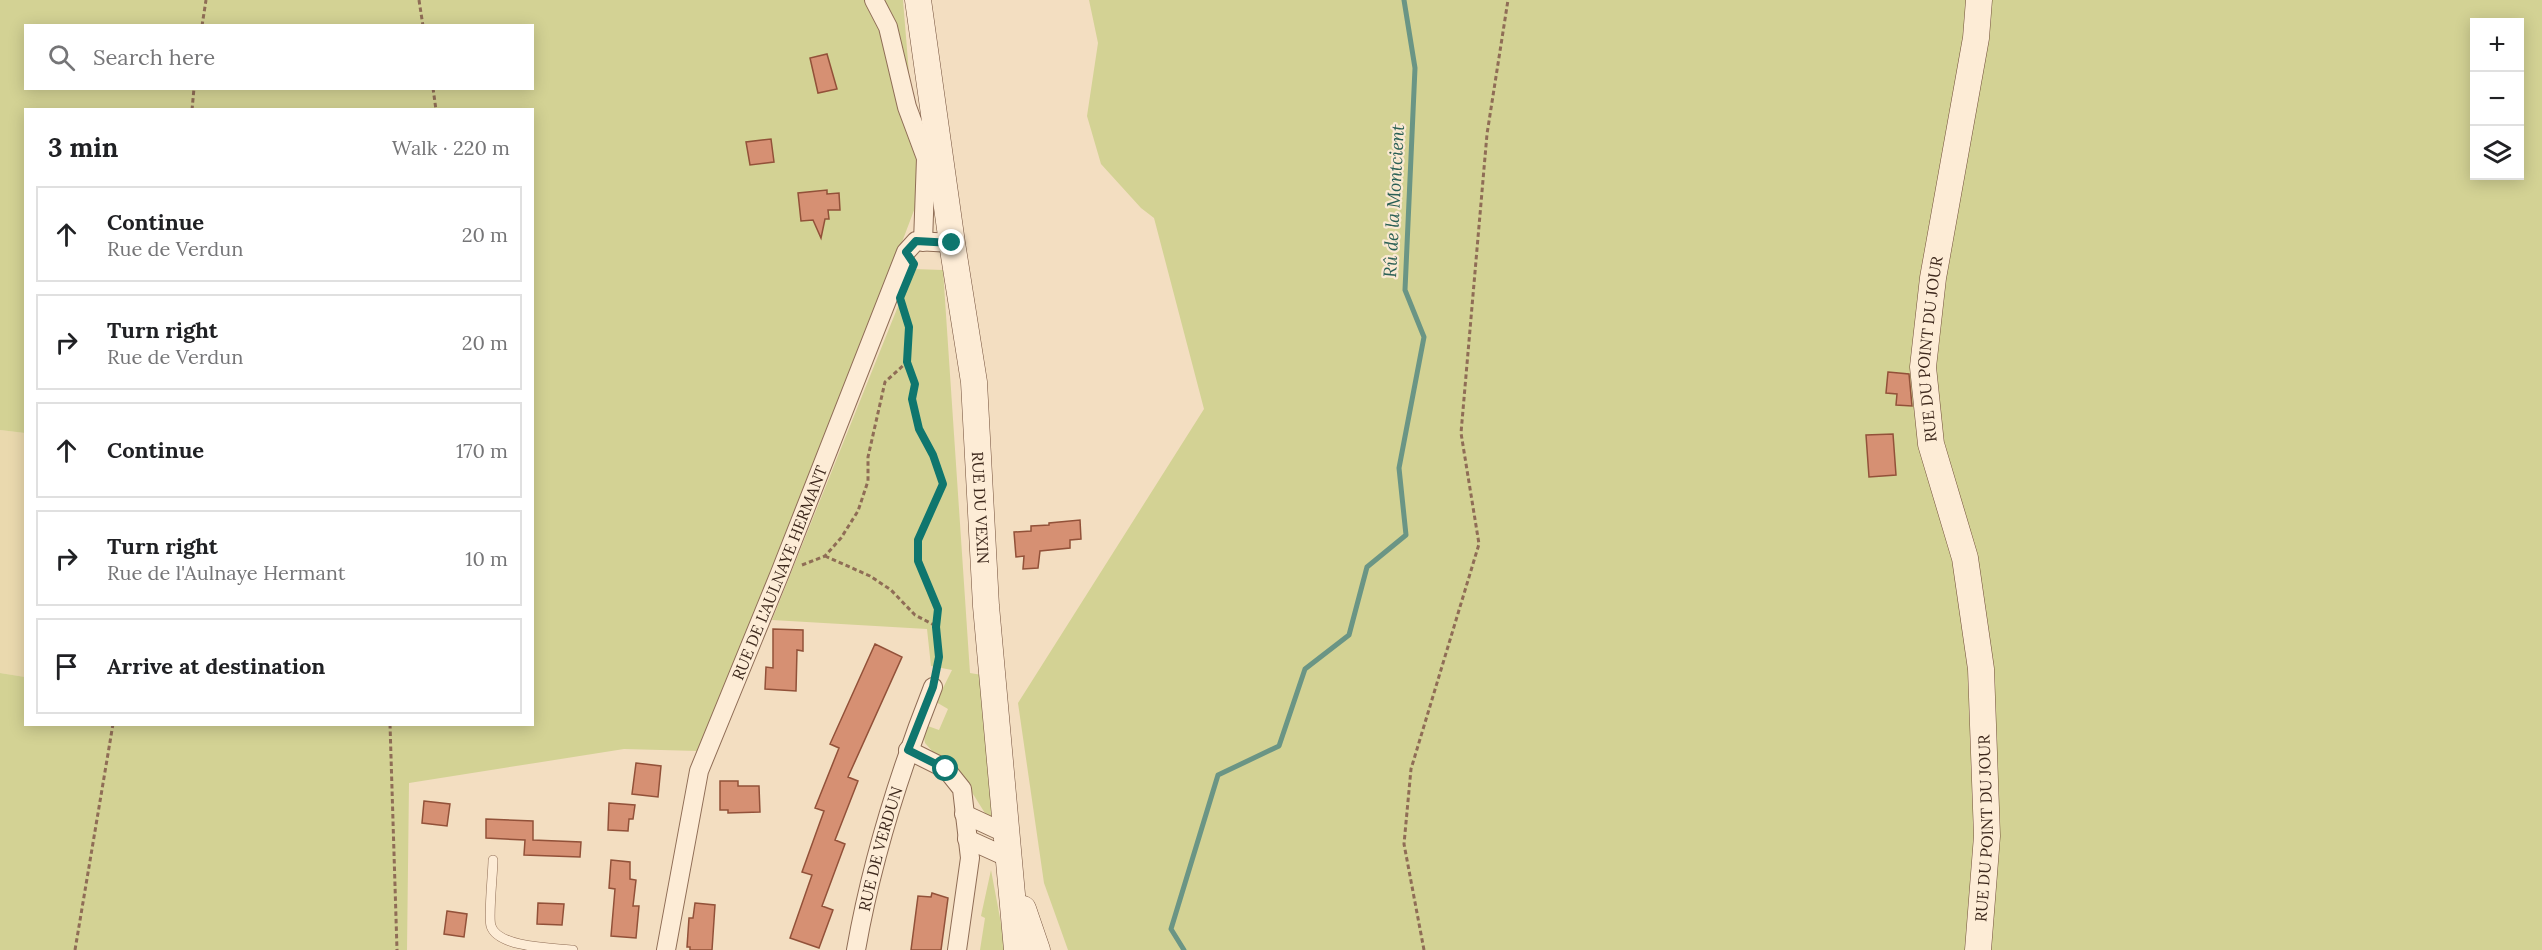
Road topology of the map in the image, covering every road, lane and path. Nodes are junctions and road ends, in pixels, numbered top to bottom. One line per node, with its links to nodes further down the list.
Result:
1 (206, 0): 7 (path)
2 (419, 0): 8 (path)
3 (874, 0): 13 (street)
4 (918, 0): 13 (main road, RUE DU VEXIN)
5 (1508, 0): 35 (path)
6 (1978, 0): 36 (main road, RUE DU POINT DU JOUR)
7 (202, 24)
8 (423, 24)
9 (194, 90): 11 (path)
10 (433, 90): 12 (path)
11 (192, 108)
12 (436, 108)
13 (928, 137): 14 (street); 15 (main road, RUE DU VEXIN)
14 (923, 242): 15 (street); 30 (street, RUE DE L'AULNAYE HERMANT)
15 (952, 243): 25 (main road, RUE DU VEXIN)
16 (903, 308): 17 (path)
17 (907, 362): 18 (path); 18 (path)
18 (936, 627): 19 (path)
19 (933, 687): 22 (street, RUE DE VERDUN)
20 (113, 726): 27 (path)
21 (390, 726): 28 (path)
22 (908, 750): 23 (street); 31 (street, RUE DE VERDUN)
23 (964, 814): 24 (street); 25 (street)
24 (967, 839): 25 (street); 32 (street)
25 (1008, 856): 33 (main road, RUE DU VEXIN); 34 (main road)
26 (493, 860): 29 (lane)
27 (75, 950)
28 (397, 950)
29 (573, 950)
30 (666, 950)
31 (856, 950)
32 (957, 950)
33 (1017, 950)
34 (1037, 950)
35 (1424, 950)
36 (1978, 950)

